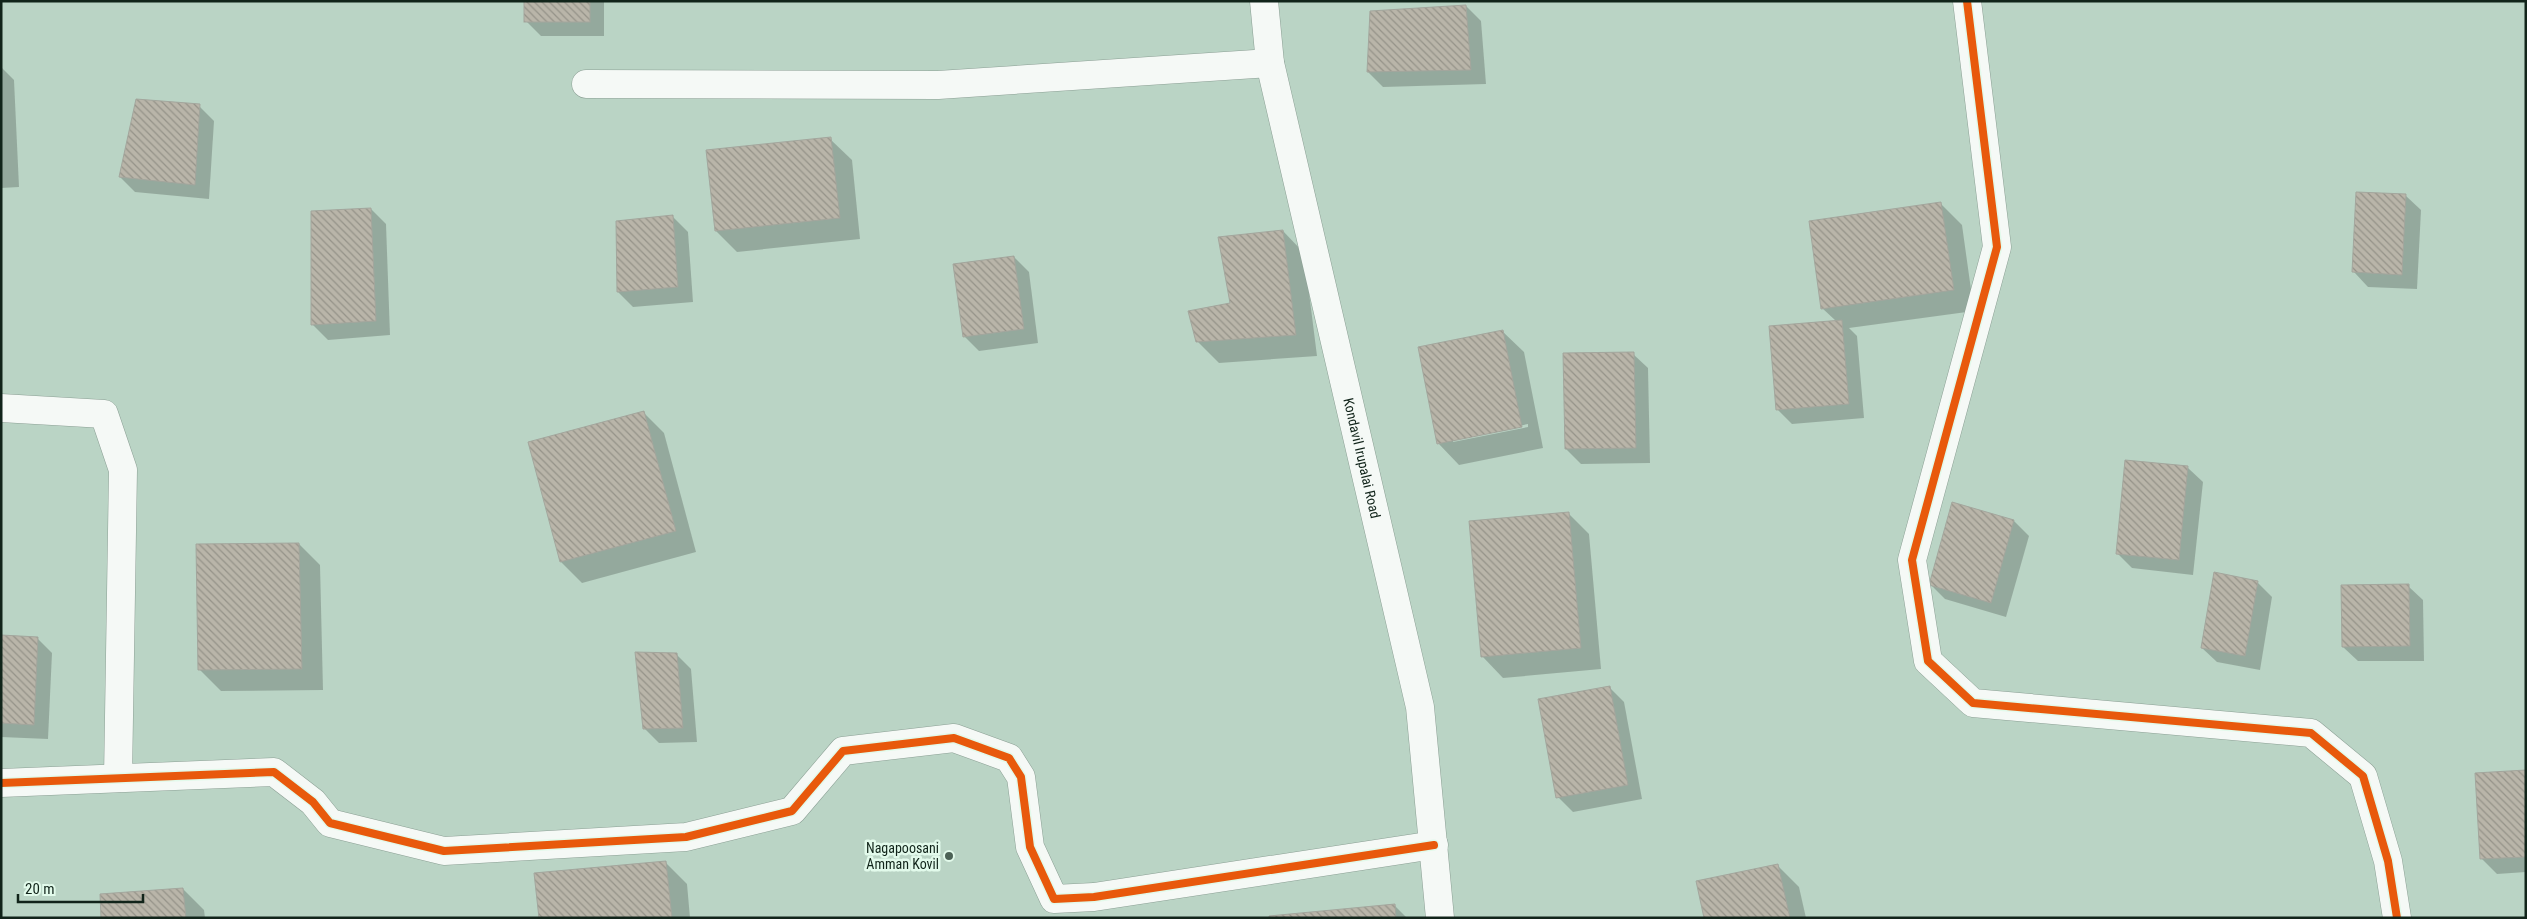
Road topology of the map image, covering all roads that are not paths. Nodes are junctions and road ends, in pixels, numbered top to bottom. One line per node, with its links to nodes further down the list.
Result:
1 (1264, 1): 3 (street, Kondavil Irupalai Road)
2 (1967, 1): 10 (street)
3 (1270, 63): 4 (street); 8 (street, Kondavil Irupalai Road)
4 (586, 84)
5 (1, 408): 6 (street)
6 (118, 778): 7 (street); 8 (street)
7 (1, 783)
8 (1434, 845): 9 (street, Kondavil Irupalai Road)
9 (1440, 918)
10 (2397, 918)

